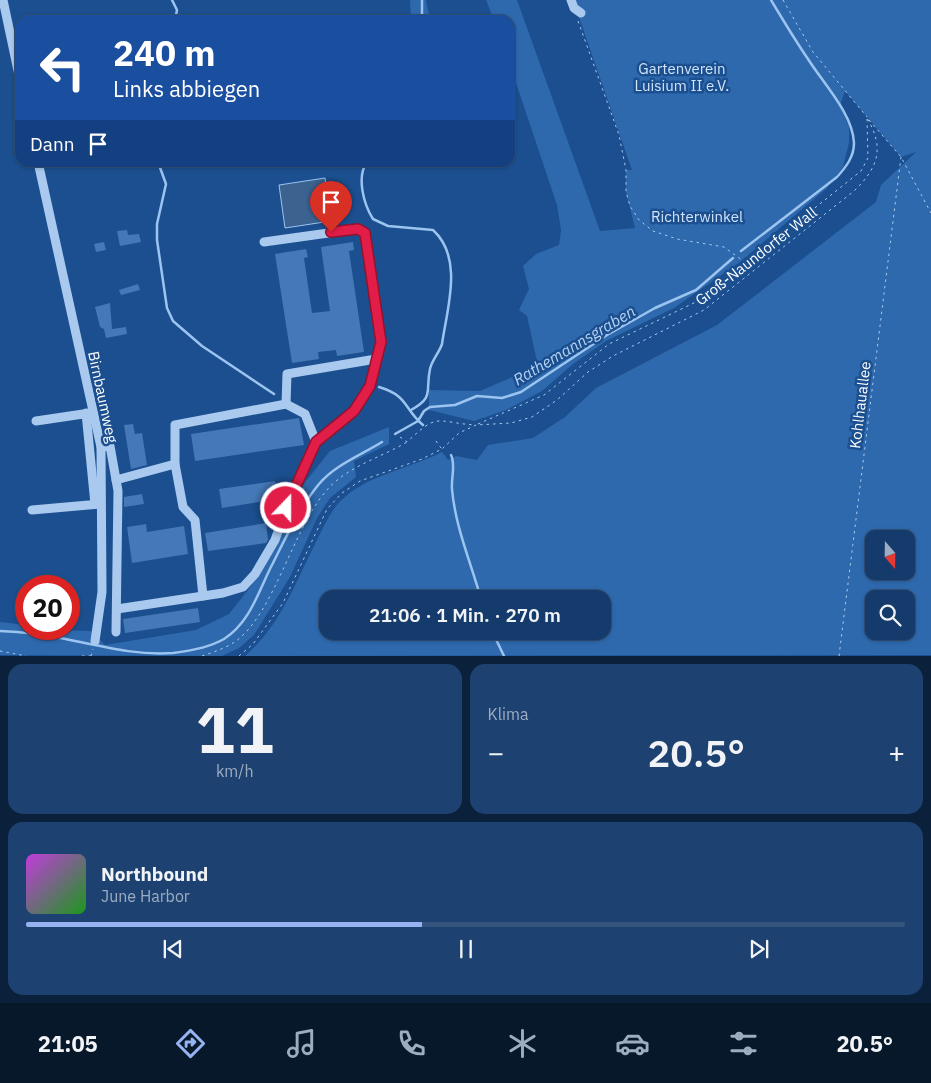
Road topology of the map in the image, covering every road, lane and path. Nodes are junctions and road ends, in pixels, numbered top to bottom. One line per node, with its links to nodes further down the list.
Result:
1 (3, 0): 4 (street)
2 (783, 0): 5 (path)
3 (575, 7): 10 (path)
4 (15, 56)
5 (867, 118): 6 (path); 10 (path); 15 (path, Groß-Naundorfer Wall)
6 (901, 157): 8 (path); 36 (path, Kohlhauallee)
7 (39, 167): 13 (street, Birnbaumweg)
8 (931, 213)
9 (264, 242): 11 (street)
10 (746, 264): 15 (path)
11 (376, 359): 12 (street); 18 (street)
12 (286, 404): 18 (street); 22 (street)
13 (89, 413): 14 (street); 20 (street, Birnbaumweg); 24 (street)
14 (36, 421)
15 (476, 425): 19 (path); 21 (path, Groß-Naundorfer Wall)
16 (400, 437): 19 (path)
17 (436, 441): 21 (path)
18 (316, 442): 26 (street)
19 (407, 442): 34 (path)
20 (100, 447): 23 (street); 24 (street, Birnbaumweg)
21 (442, 449): 35 (path, Groß-Naundorfer Wall)
22 (175, 464): 23 (street); 26 (street)
23 (116, 480): 27 (street)
24 (99, 504): 25 (street); 29 (street, Birnbaumweg)
25 (32, 510)
26 (203, 596): 27 (street)
27 (117, 609): 28 (street)
28 (116, 632)
29 (94, 646): 31 (path)
30 (0, 651): 32 (path)
31 (92, 655): 33 (path)
32 (26, 656)
33 (82, 656)
34 (202, 656)
35 (239, 656)
36 (839, 656)

